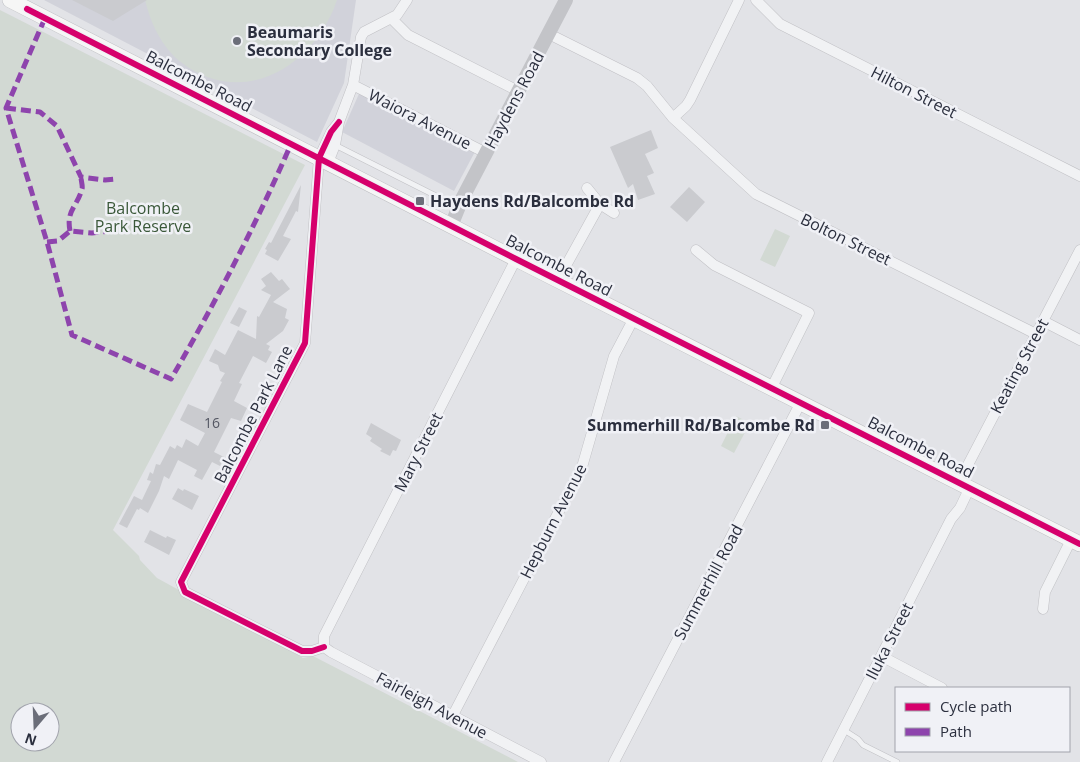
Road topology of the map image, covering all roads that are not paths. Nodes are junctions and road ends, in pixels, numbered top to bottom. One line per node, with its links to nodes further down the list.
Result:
1 (10, 0): 14 (main road, Balcombe Road)
2 (407, 0): 6 (street)
3 (566, 0): 7 (street, Haydens Road)
4 (739, 0): 10 (street)
5 (756, 0): 15 (street, Hilton Street)
6 (392, 19): 8 (street); 9 (street)
7 (549, 34): 9 (street, Haydens Road); 10 (street, Bolton Street)
8 (353, 85): 11 (street); 13 (street, Waiora Avenue)
9 (518, 91): 13 (street, Haydens Road)
10 (673, 118): 27 (street, Bolton Street)
11 (339, 122): 12 (street); 14 (street)
12 (335, 145): 14 (street); 17 (lane)
13 (486, 153): 17 (street, Haydens Road)
14 (323, 161): 20 (main road, Balcombe Road); 34 (street, Balcombe Park Lane)
15 (1080, 176)
16 (587, 188): 18 (street)
17 (458, 202): 20 (street, Haydens Road)
18 (600, 204): 19 (street); 24 (street)
19 (614, 213)
20 (448, 224): 23 (main road, Balcombe Road)
21 (696, 250): 29 (street)
22 (1080, 250): 26 (street, Keating Street)
23 (516, 259): 24 (main road, Balcombe Road); 34 (street, Mary Street)
24 (558, 280): 25 (main road, Balcombe Road)
25 (634, 318): 29 (main road, Balcombe Road); 37 (street, Hepburn Avenue)
26 (1043, 321): 27 (street, Keating Street); 28 (street)
27 (1036, 334): 31 (street, Keating Street)
28 (1080, 340)
29 (772, 388): 30 (main road, Balcombe Road)
30 (801, 402): 31 (main road, Balcombe Road); 40 (street, Summerhill Road)
31 (965, 485): 32 (main road, Balcombe Road); 35 (street, Iluka Street)
32 (1076, 542): 33 (street)
33 (1043, 609)
34 (324, 646): 37 (street, Fairleigh Avenue)
35 (881, 656): 36 (street); 38 (street, Iluka Street)
36 (940, 687)
37 (452, 717): 39 (street, Fairleigh Avenue)
38 (843, 730): 41 (street, Iluka Street); 42 (lane)
39 (541, 762)
40 (614, 762)
41 (827, 762)
42 (897, 762)

